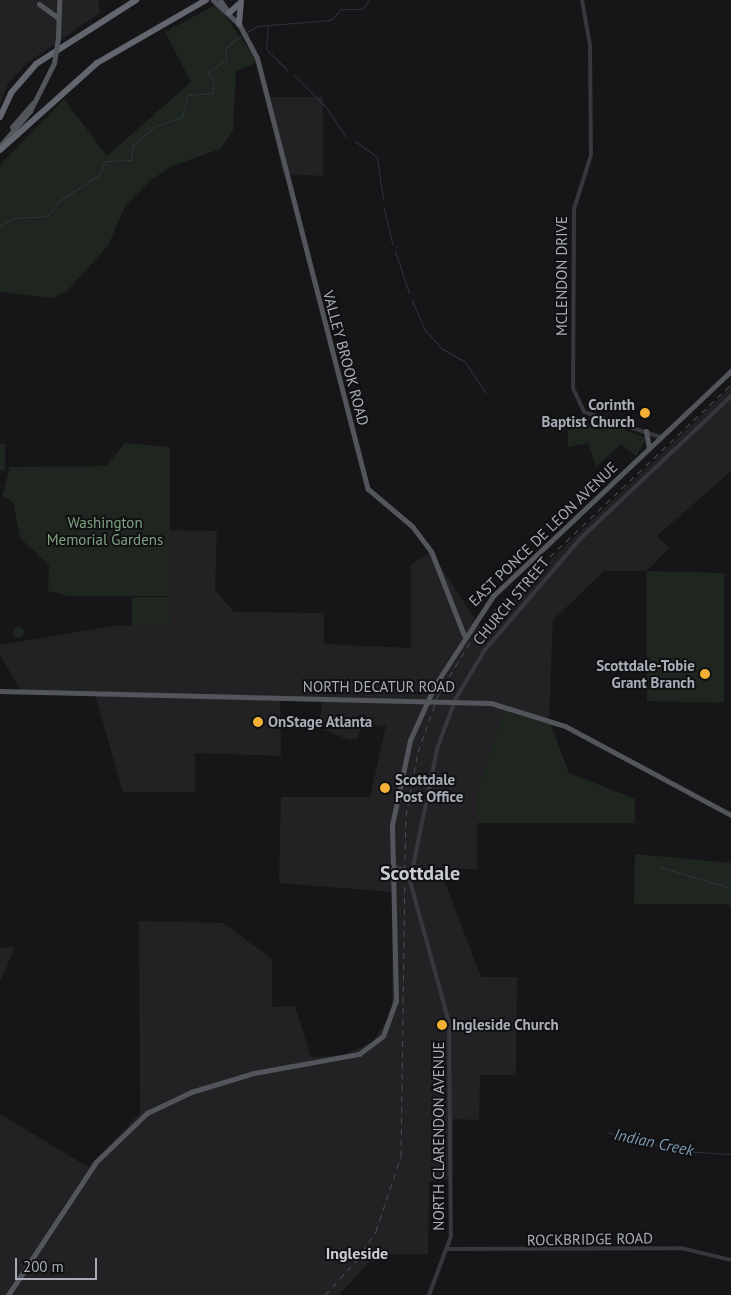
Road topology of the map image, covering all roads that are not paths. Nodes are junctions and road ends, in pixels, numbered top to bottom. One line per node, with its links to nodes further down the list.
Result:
1 (59, 0): 10 (main road)
2 (136, 0): 13 (highway)
3 (213, 0): 9 (main road)
4 (220, 0): 9 (main road)
5 (582, 0): 19 (street, MCLENDON DRIVE)
6 (242, 1): 9 (highway); 11 (highway)
7 (203, 2): 16 (highway)
8 (39, 4): 10 (main road)
9 (229, 13): 11 (main road, VALLEY BROOK ROAD)
10 (58, 18): 12 (main road, bridge)
11 (240, 27): 22 (main road, VALLEY BROOK ROAD)
12 (40, 95): 14 (main road); 15 (main road)
13 (0, 116)
14 (0, 141)
15 (0, 146)
16 (0, 150)
17 (731, 370): 20 (main road, EAST PONCE DE LEON AVENUE)
18 (731, 396): 25 (street, CHURCH STREET)
19 (646, 431): 20 (street, MCLENDON DRIVE); 21 (main road)
20 (660, 437): 21 (main road, EAST PONCE DE LEON AVENUE)
21 (649, 448): 22 (main road, EAST PONCE DE LEON AVENUE)
22 (464, 635): 24 (main road, EAST PONCE DE LEON AVENUE)
23 (0, 691): 24 (main road, NORTH DECATUR ROAD)
24 (427, 700): 25 (main road, NORTH DECATUR ROAD); 27 (main road, EAST PONCE DE LEON AVENUE)
25 (455, 700): 26 (main road, NORTH DECATUR ROAD); 28 (street, CHURCH STREET)
26 (731, 815)
27 (395, 867): 28 (street); 31 (main road, EAST PONCE DE LEON AVENUE)
28 (410, 880): 29 (street, NORTH CLARENDON AVENUE)
29 (448, 1249): 30 (street, ROCKBRIDGE ROAD); 32 (street, NORTH CLARENDON AVENUE)
30 (731, 1260)
31 (8, 1295)
32 (429, 1295)

